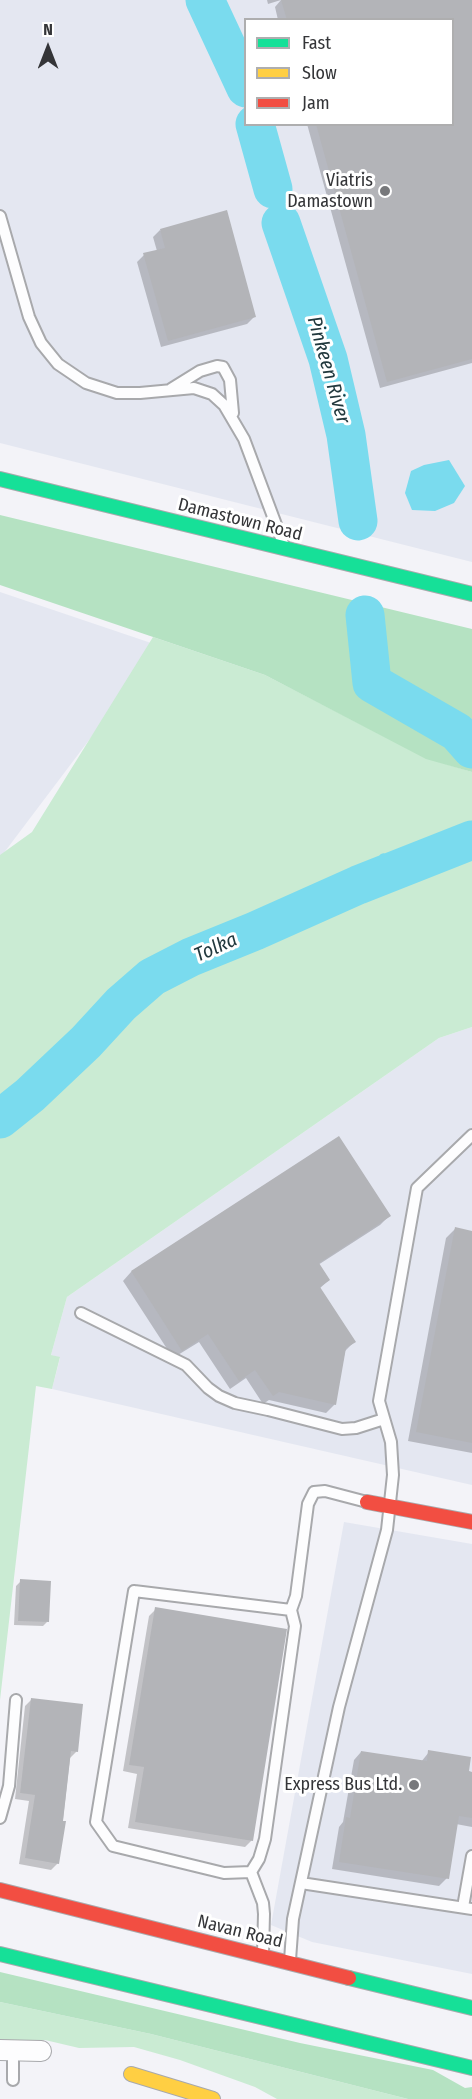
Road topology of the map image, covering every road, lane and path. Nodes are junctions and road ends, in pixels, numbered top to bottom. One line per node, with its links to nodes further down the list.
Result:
1 (0, 216): 2 (lane)
2 (168, 391): 3 (lane); 3 (lane)
3 (236, 422): 5 (lane)
4 (0, 479): 5 (main road, Damastown Road)
5 (285, 549): 6 (main road, Damastown Road)
6 (472, 594)
7 (472, 1135): 9 (lane)
8 (81, 1313): 9 (lane)
9 (384, 1419): 11 (lane)
10 (367, 1502): 11 (main road); 13 (lane)
11 (391, 1507): 12 (main road); 18 (lane)
12 (472, 1522)
13 (291, 1610): 17 (lane); 17 (lane)
14 (16, 1700): 15 (lane)
15 (0, 1818)
16 (472, 1856): 20 (lane)
17 (250, 1872): 22 (lane)
18 (301, 1883): 20 (lane); 23 (lane)
19 (0, 1890): 22 (main road, Navan Road)
20 (467, 1908)
21 (0, 1954): 27 (main road)
22 (263, 1956): 23 (main road, Navan Road)
23 (290, 1963): 24 (main road, Navan Road)
24 (472, 2008)
25 (7, 2050): 26 (street); 29 (lane)
26 (41, 2051)
27 (472, 2068)
28 (131, 2074): 30 (main road)
29 (13, 2080)
30 (213, 2099)

